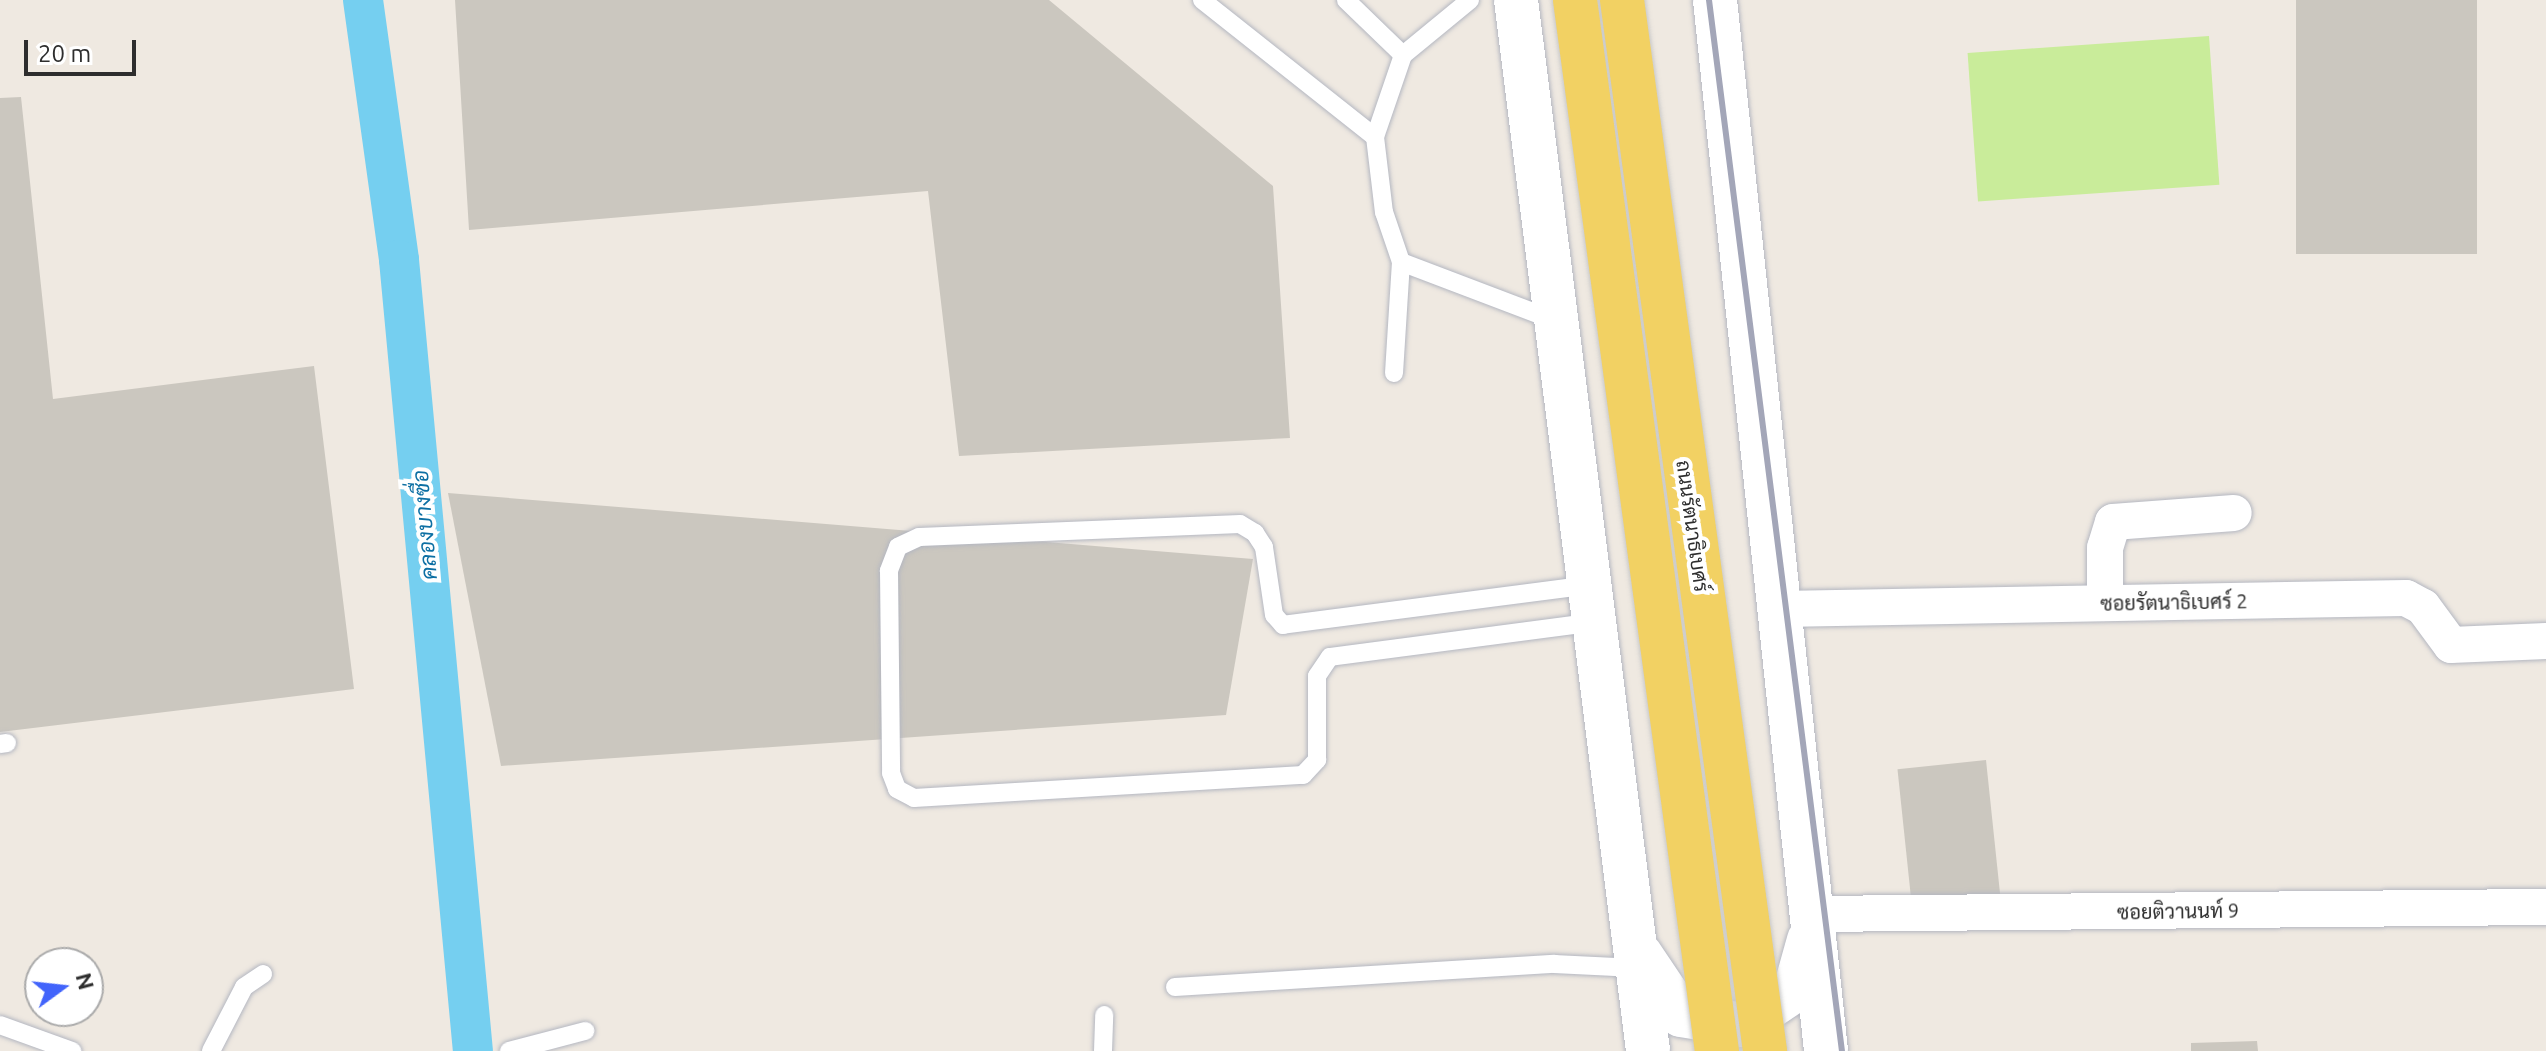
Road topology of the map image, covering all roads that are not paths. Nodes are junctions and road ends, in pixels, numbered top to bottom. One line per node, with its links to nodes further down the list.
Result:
1 (1202, 0): 9 (lane)
2 (1346, 0): 8 (lane)
3 (1470, 0): 8 (lane)
4 (1516, 0): 11 (main road)
5 (1575, 0): 31 (main road, bridge)
6 (1622, 0): 32 (main road, ถนนรัตนาธิเบศร์, bridge)
7 (1715, 0): 16 (main road)
8 (1403, 55): 9 (lane)
9 (1375, 137): 10 (lane)
10 (1401, 262): 11 (lane); 12 (lane)
11 (1560, 322): 14 (main road)
12 (1394, 373)
13 (2234, 513): 15 (street)
14 (1595, 603): 14 (lane); 20 (main road)
15 (2105, 603): 16 (street, ซอยรัตนาธิเบศร์ 2); 17 (street, ซอยรัตนาธิเบศร์ 2)
16 (1780, 609): 19 (main road)
17 (2546, 641)
18 (2546, 907): 19 (street, ซอยติวานนท์ 9)
19 (1812, 920): 20 (main road); 33 (main road)
20 (1635, 956): 22 (lane); 30 (main road)
21 (263, 974): 27 (lane)
22 (1175, 987)
23 (1104, 1015): 29 (lane)
24 (0, 1025): 26 (lane)
25 (585, 1031): 28 (lane)
26 (72, 1051)
27 (211, 1051)
28 (509, 1051)
29 (1103, 1051)
30 (1648, 1051)
31 (1717, 1051)
32 (1765, 1051)
33 (1826, 1051)

